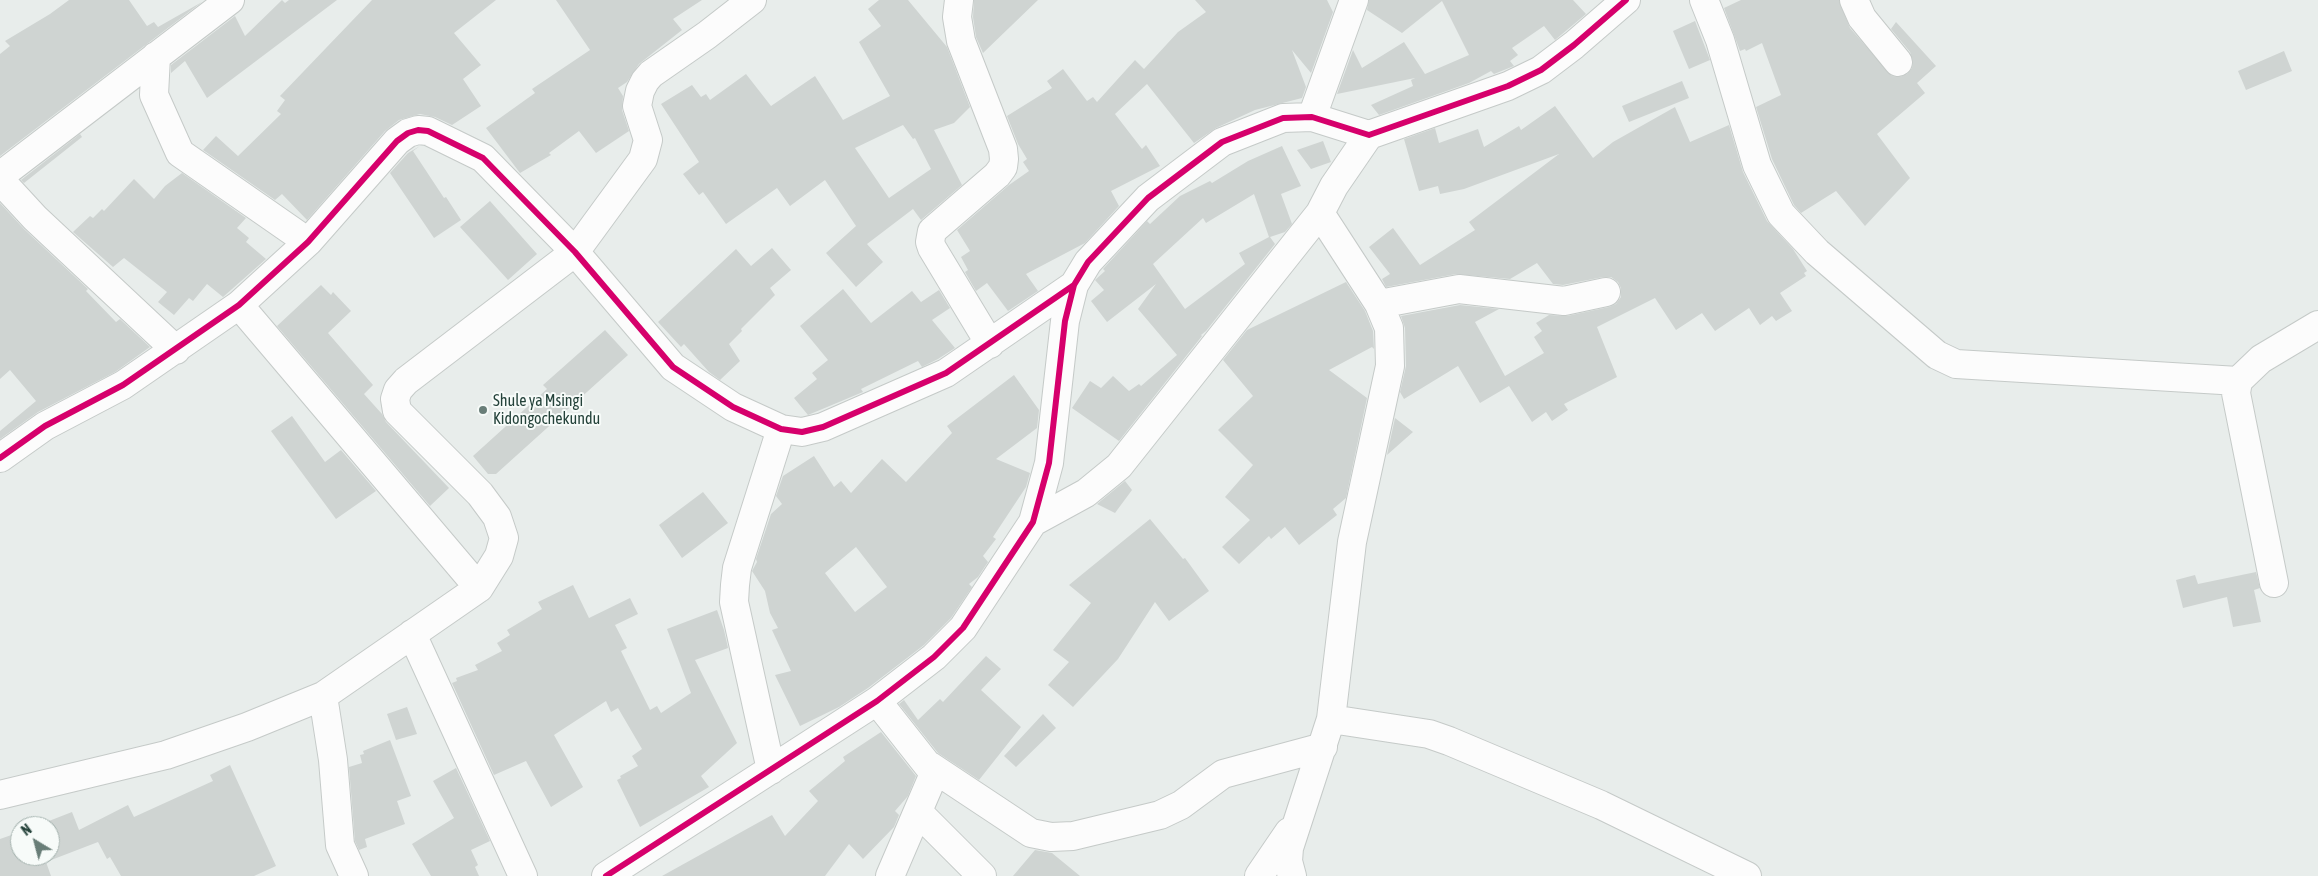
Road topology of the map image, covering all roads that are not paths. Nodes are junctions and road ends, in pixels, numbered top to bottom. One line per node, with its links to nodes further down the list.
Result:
1 (230, 0): 8 (street)
2 (752, 0): 16 (street)
3 (959, 0): 22 (street)
4 (1354, 0): 10 (street)
5 (1626, 0): 11 (street)
6 (1704, 0): 24 (street)
7 (1854, 0): 9 (street)
8 (156, 56): 12 (street); 15 (street)
9 (1898, 62)
10 (1312, 117): 11 (street); 17 (street)
11 (1369, 135): 14 (street)
12 (0, 176)
13 (0, 180): 23 (street)
14 (1320, 213): 19 (street); 27 (street)
15 (308, 242): 16 (street); 20 (street)
16 (575, 252): 25 (street); 29 (street)
17 (1074, 285): 22 (street); 27 (street)
18 (1606, 292): 19 (street)
19 (1379, 304): 33 (street)
20 (239, 305): 23 (street); 29 (street)
21 (2318, 325): 24 (street)
22 (990, 344): 25 (street)
23 (176, 350): 26 (street)
24 (2238, 381): 28 (street)
25 (781, 429): 36 (street)
26 (0, 458)
27 (1033, 522): 32 (street)
28 (2274, 583)
29 (479, 588): 30 (street)
30 (412, 634): 31 (street); 41 (street)
31 (323, 696): 37 (street); 40 (street)
32 (877, 701): 35 (street); 36 (street)
33 (1331, 719): 34 (street); 47 (street)
34 (1323, 747): 35 (street); 39 (street)
35 (930, 766): 38 (street)
36 (771, 770): 42 (street)
37 (0, 795)
38 (918, 812): 43 (street); 44 (street)
39 (1300, 816): 45 (street); 46 (street)
40 (354, 876)
41 (523, 876)
42 (606, 876)
43 (890, 876)
44 (982, 876)
45 (1259, 876)
46 (1292, 876)
47 (1747, 876)

